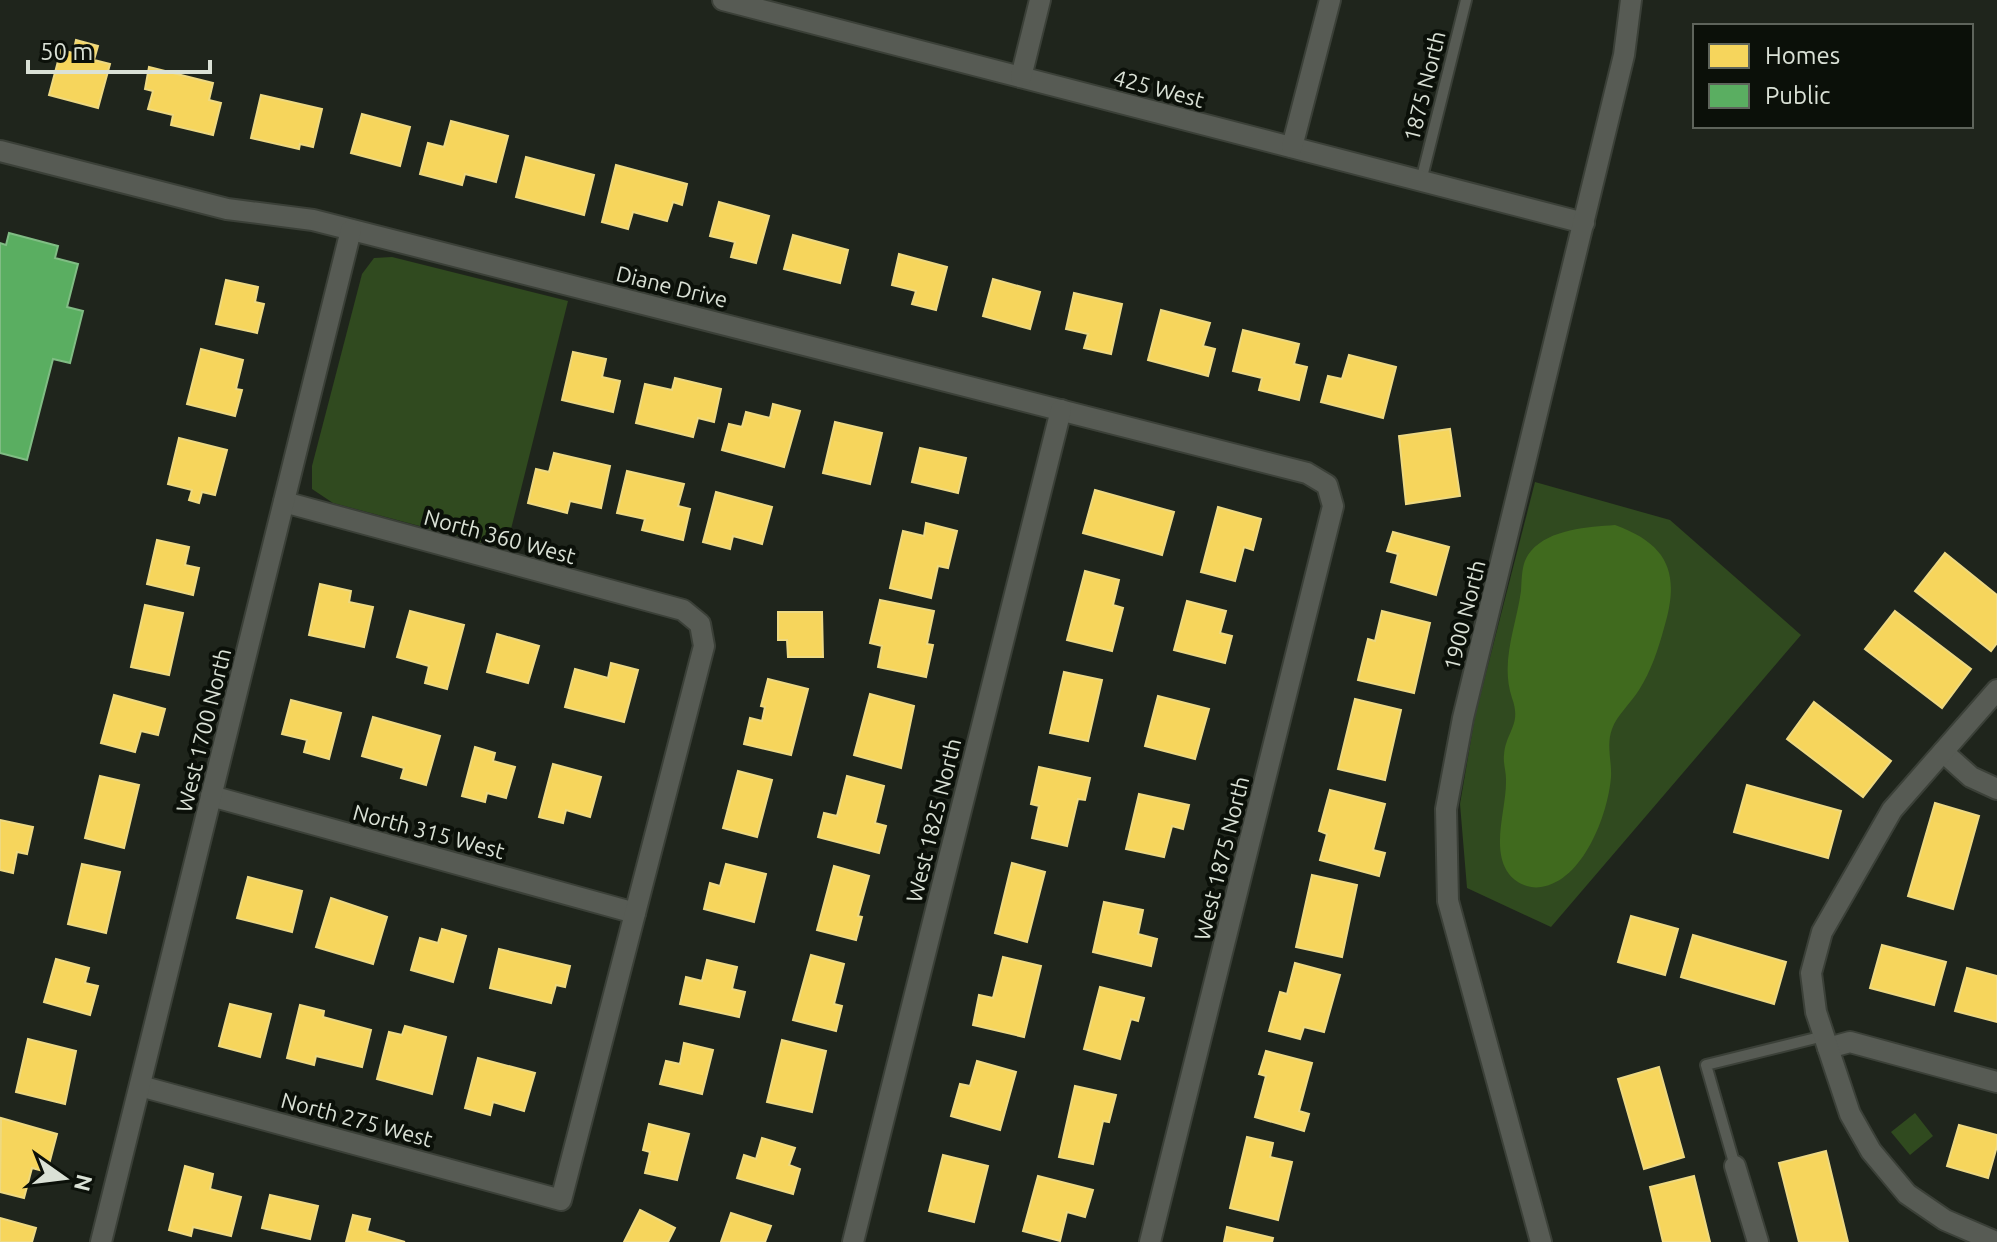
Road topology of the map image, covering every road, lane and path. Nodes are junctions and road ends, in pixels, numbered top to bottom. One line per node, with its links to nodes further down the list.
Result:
1 (723, 0): 6 (street, 425 West)
2 (1040, 0): 7 (street)
3 (1330, 0): 8 (street)
4 (1466, 0): 10 (lane, 1875 North)
5 (1631, 0): 11 (street, 1900 North)
6 (751, 4): 7 (street, 425 West)
7 (1021, 77): 8 (street, 425 West)
8 (1292, 147): 10 (street, 425 West)
9 (0, 151): 12 (street, Diane Drive)
10 (1421, 181): 11 (street, 425 West)
11 (1584, 223): 28 (street, 1900 North)
12 (351, 230): 13 (street, Diane Drive); 15 (street, West 1700 North)
13 (1061, 410): 14 (street, Diane Drive); 26 (street, West 1825 North)
14 (1327, 485): 27 (street, West 1875 North)
15 (284, 502): 19 (street, West 1700 North); 20 (street, North 360 West)
16 (1997, 690): 17 (street)
17 (1943, 752): 18 (street); 21 (street)
18 (1997, 789)
19 (211, 796): 20 (street, North 315 West); 23 (street, West 1700 North)
20 (635, 913): 23 (street, North 275 West)
21 (1826, 1042): 22 (street); 24 (lane); 30 (street)
22 (1997, 1082)
23 (140, 1086): 25 (street, West 1700 North)
24 (1735, 1166): 29 (street)
25 (101, 1242)
26 (853, 1242)
27 (1150, 1242)
28 (1541, 1242)
29 (1758, 1242)
30 (1996, 1242)

